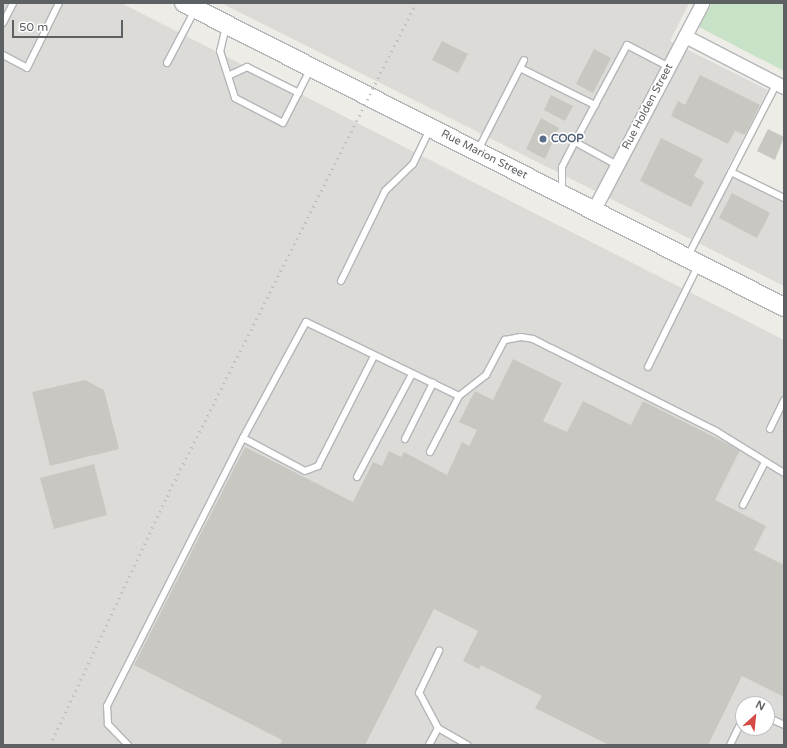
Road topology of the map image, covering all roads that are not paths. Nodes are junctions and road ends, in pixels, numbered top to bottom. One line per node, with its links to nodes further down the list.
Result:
1 (13, 3): 5 (lane)
2 (59, 3): 8 (lane)
3 (702, 3): 7 (street, Rue Holden Street)
4 (189, 6): 6 (main road, Rue Marion Street); 10 (lane)
5 (3, 23)
6 (226, 24): 11 (main road, Rue Marion Street); 14 (lane)
7 (685, 36): 12 (street, Rue Holden Street); 15 (street)
8 (3, 55)
9 (524, 60): 13 (lane)
10 (167, 63)
11 (312, 67): 16 (lane); 18 (main road, Rue Marion Street)
12 (669, 67): 17 (lane); 21 (street, Rue Holden Street)
13 (520, 68): 17 (lane); 20 (lane)
14 (230, 75): 16 (lane); 16 (lane)
15 (780, 85): 22 (lane)
16 (299, 93)
17 (595, 104): 19 (lane)
18 (431, 128): 20 (main road, Rue Marion Street); 27 (lane)
19 (575, 142): 21 (lane); 23 (lane)
20 (478, 152): 23 (main road, Rue Marion Street)
21 (617, 164): 25 (street, Rue Holden Street)
22 (731, 172): 24 (lane); 26 (lane)
23 (562, 195): 25 (main road, Rue Marion Street)
24 (784, 198)
25 (593, 211): 26 (main road, Rue Marion Street)
26 (693, 261): 28 (main road, Rue Marion Street); 30 (lane)
27 (341, 281)
28 (784, 307)
29 (374, 356): 31 (lane); 36 (lane); 36 (lane)
30 (648, 367)
31 (412, 374): 32 (lane); 41 (lane)
32 (433, 384): 33 (lane); 37 (lane)
33 (458, 396): 38 (lane); 39 (lane)
34 (784, 400): 35 (lane)
35 (770, 429)
36 (243, 438): 46 (lane)
37 (405, 439)
38 (430, 452)
39 (765, 462): 40 (lane); 42 (lane)
40 (784, 473)
41 (357, 477)
42 (743, 505)
43 (438, 651): 44 (lane)
44 (438, 728): 47 (lane); 48 (lane)
45 (735, 735): 49 (lane)
46 (128, 745)
47 (429, 745)
48 (467, 745)
49 (730, 745)

